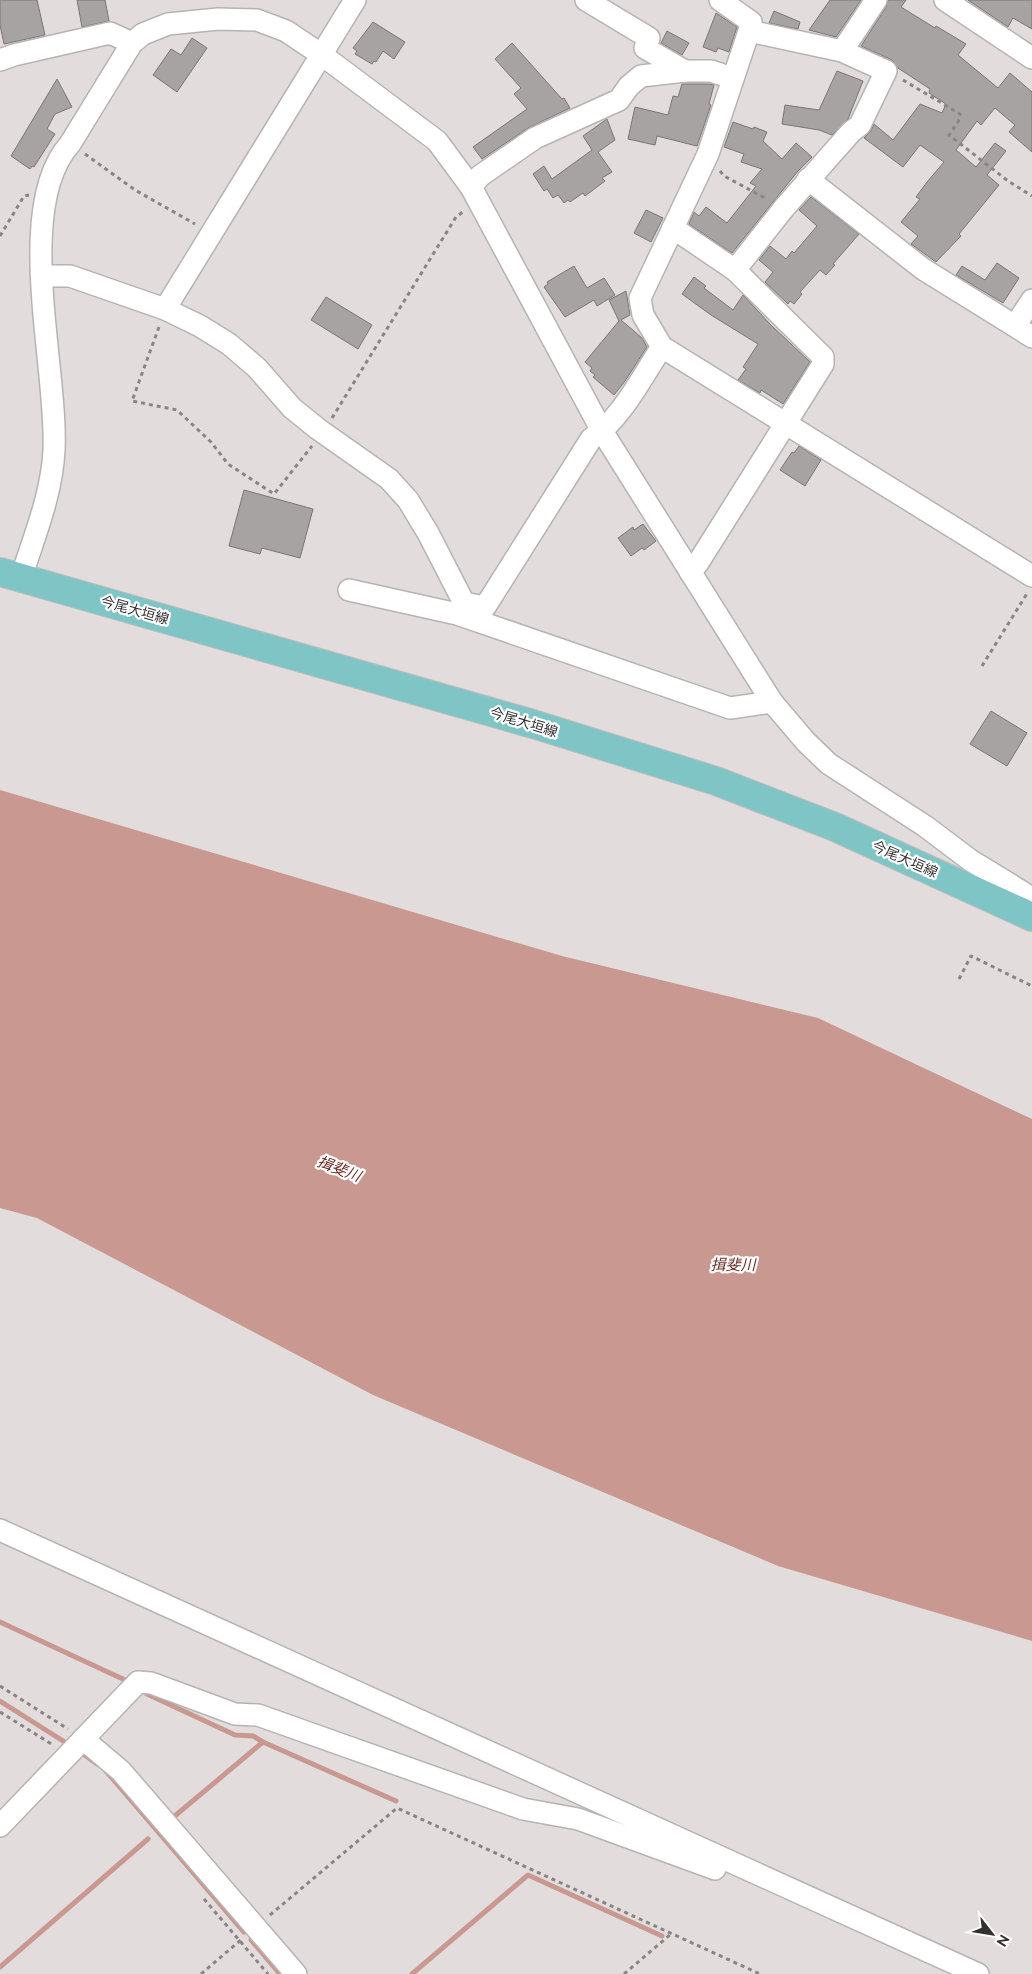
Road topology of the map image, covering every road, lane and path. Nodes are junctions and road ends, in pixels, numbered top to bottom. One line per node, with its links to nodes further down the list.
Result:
1 (355, 0): 10 (street)
2 (586, 0): 13 (street)
3 (720, 0): 7 (street)
4 (876, 0): 9 (street)
5 (945, 0): 11 (street)
6 (257, 10): 8 (street); 10 (street)
7 (749, 31): 9 (street); 15 (street)
8 (132, 44): 12 (street); 16 (street)
9 (842, 51): 14 (street)
10 (322, 55): 19 (street); 24 (street)
11 (1032, 58)
12 (0, 60)
13 (684, 70): 15 (street); 19 (street)
14 (886, 71): 18 (street); 21 (path)
15 (732, 78): 17 (street)
16 (70, 144): 20 (street); 24 (path)
17 (708, 154): 22 (path); 23 (street)
18 (808, 180): 22 (street); 30 (street)
19 (475, 194): 33 (street); 34 (path)
20 (45, 196): 25 (path); 27 (street)
21 (1032, 196)
22 (784, 208): 26 (street)
23 (673, 228): 26 (street); 31 (street)
24 (211, 233): 29 (street)
25 (0, 236)
26 (735, 270): 32 (street)
27 (42, 276): 29 (street); 36 (street)
28 (1032, 300): 30 (street)
29 (165, 309): 34 (street); 34 (path)
30 (1024, 332)
31 (662, 347): 32 (street); 33 (street)
32 (786, 422): 35 (street); 37 (street)
33 (602, 431): 34 (street); 35 (street)
34 (323, 432)
35 (690, 572): 41 (street)
36 (10, 575): 43 (main road, 今尾大垣線)
37 (1032, 576)
38 (1032, 585): 40 (path)
39 (349, 590): 41 (street)
40 (982, 666)
41 (772, 702): 42 (street)
42 (1032, 898)
43 (1032, 917)
44 (959, 979): 45 (path)
45 (1032, 986)
46 (0, 1530): 52 (street)
47 (0, 1686): 49 (path)
48 (0, 1712): 50 (path)
49 (83, 1739): 50 (street); 52 (street); 54 (street)
50 (68, 1754): 51 (street)
51 (0, 1826)
52 (751, 1871): 61 (street)
53 (201, 1896): 54 (path)
54 (248, 1934): 55 (path); 56 (path); 57 (path); 58 (street)
55 (671, 1934): 59 (path); 60 (path)
56 (201, 1974)
57 (268, 1974)
58 (296, 1974)
59 (624, 1974)
60 (760, 1974)
61 (978, 1974)

